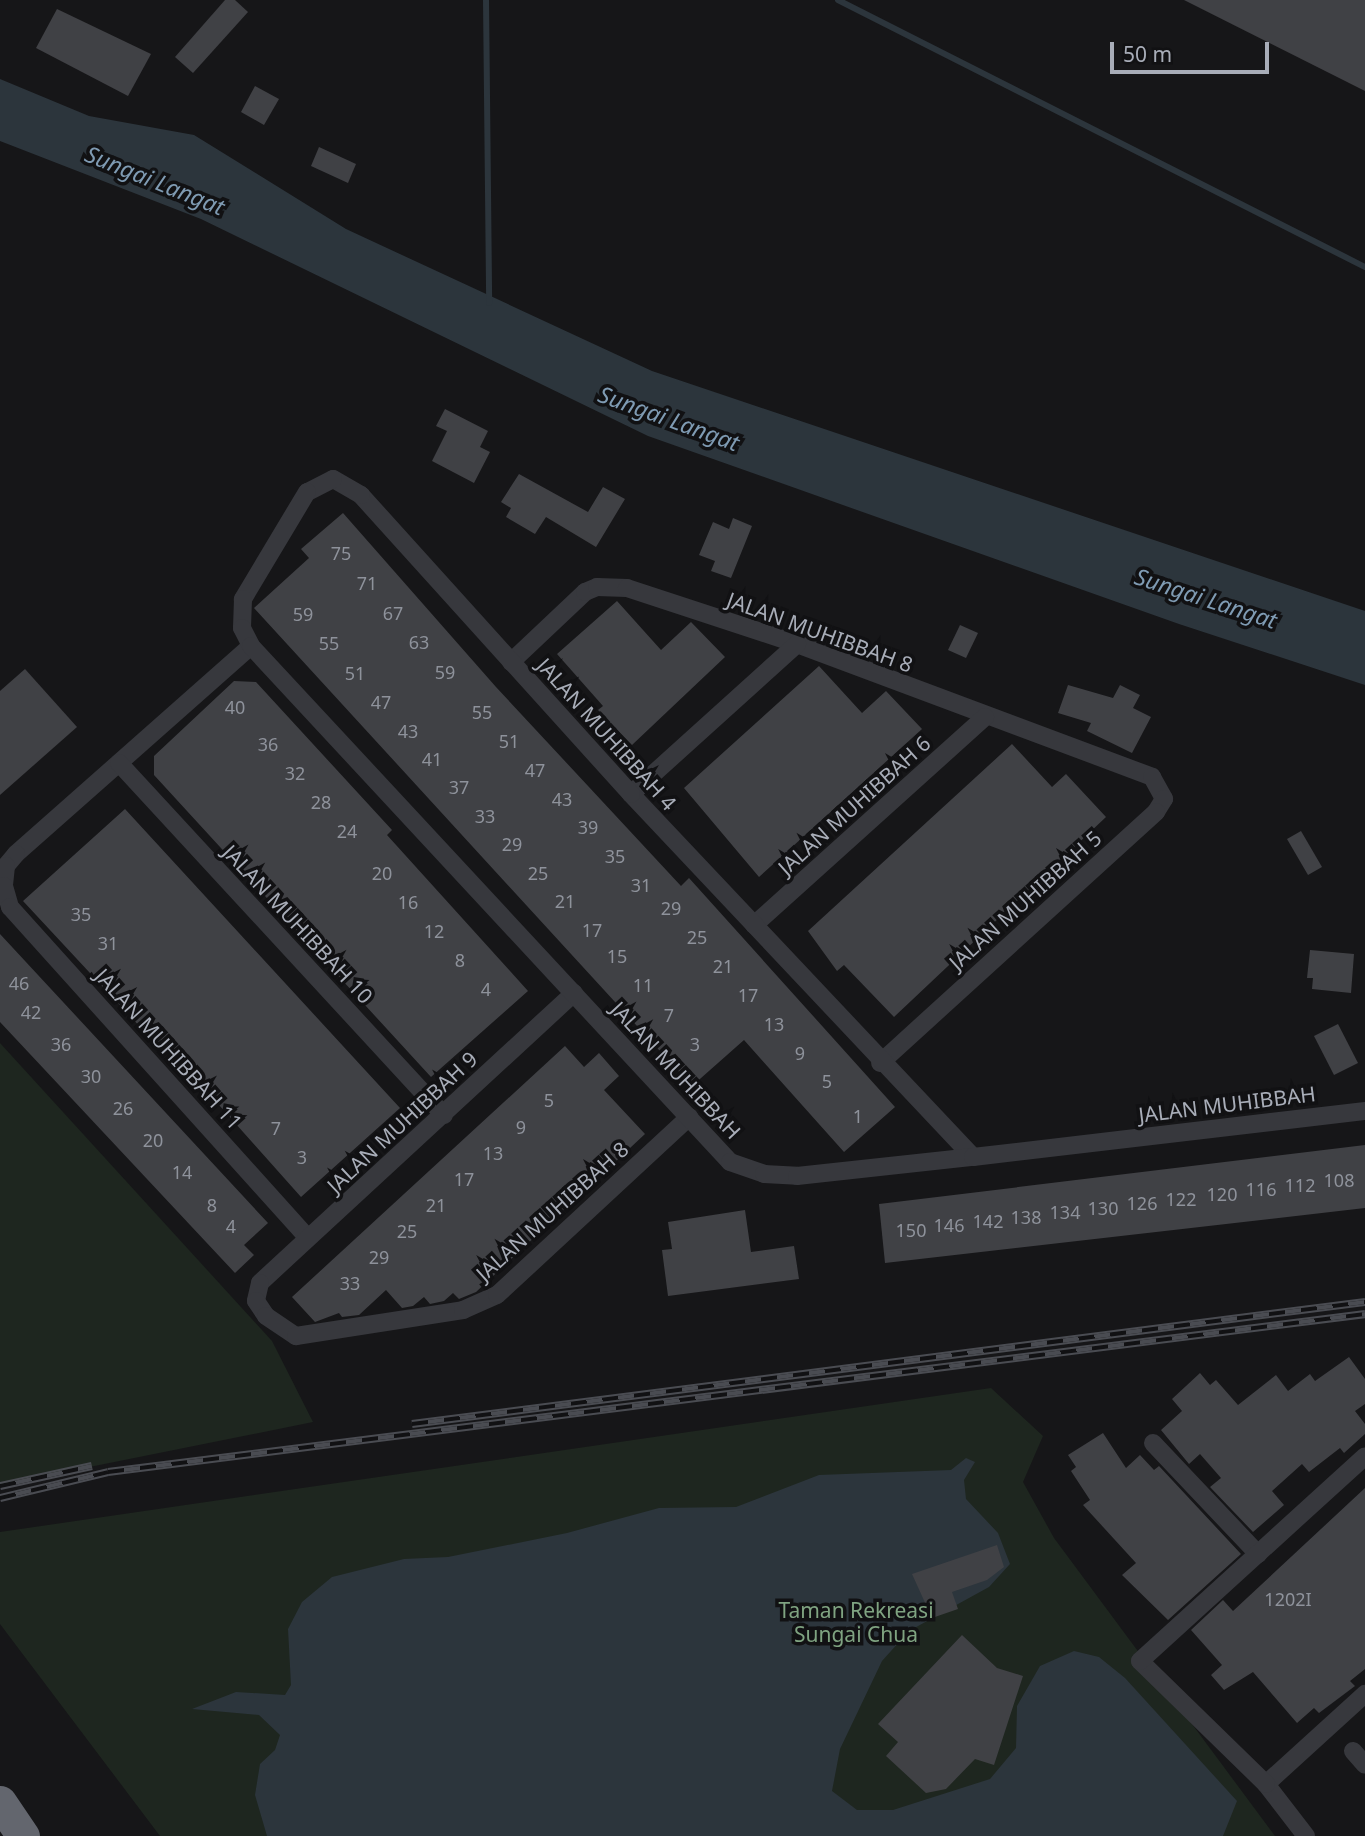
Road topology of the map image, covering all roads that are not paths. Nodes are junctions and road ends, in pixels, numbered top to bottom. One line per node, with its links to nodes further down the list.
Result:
1 (242, 628): 3 (street, JALAN MUHIBBAH); 4 (street, JALAN MUHIBBAH 4)
2 (797, 644): 4 (street, JALAN MUHIBBAH 8); 5 (street, JALAN MUHIBBAH 8); 8 (street)
3 (251, 646): 6 (street); 10 (street, JALAN MUHIBBAH)
4 (511, 662): 8 (street, JALAN MUHIBBAH 4)
5 (985, 718): 7 (street, JALAN MUHIBBAH 8); 9 (street, JALAN MUHIBBAH 6)
6 (119, 763): 13 (street, JALAN MUHIBBAH 10); 16 (street, JALAN MUHIBBAH 11)
7 (1134, 767): 11 (street, JALAN MUHIBBAH 5)
8 (631, 794): 9 (street, JALAN MUHIBBAH 4)
9 (754, 925): 11 (street, JALAN MUHIBBAH 4)
10 (574, 993): 13 (street, JALAN MUHIBBAH 9); 14 (street, JALAN MUHIBBAH)
11 (880, 1063): 15 (street, JALAN MUHIBBAH 4)
12 (1365, 1111): 15 (street, JALAN MUHIBBAH)
13 (444, 1115): 16 (street, JALAN MUHIBBAH 9)
14 (689, 1117): 15 (street, JALAN MUHIBBAH); 17 (street, JALAN MUHIBBAH 8)
15 (973, 1157)
16 (308, 1238): 17 (street, JALAN MUHIBBAH 9)
17 (260, 1283)
18 (1153, 1443): 20 (street)
19 (1365, 1456): 20 (street)
20 (1258, 1554): 24 (street)
21 (1365, 1694): 24 (street)
22 (1353, 1751): 23 (street)
23 (1365, 1765)
24 (1266, 1784): 27 (street)
25 (0, 1802): 26 (highway)
26 (23, 1836)
27 (1306, 1836)

